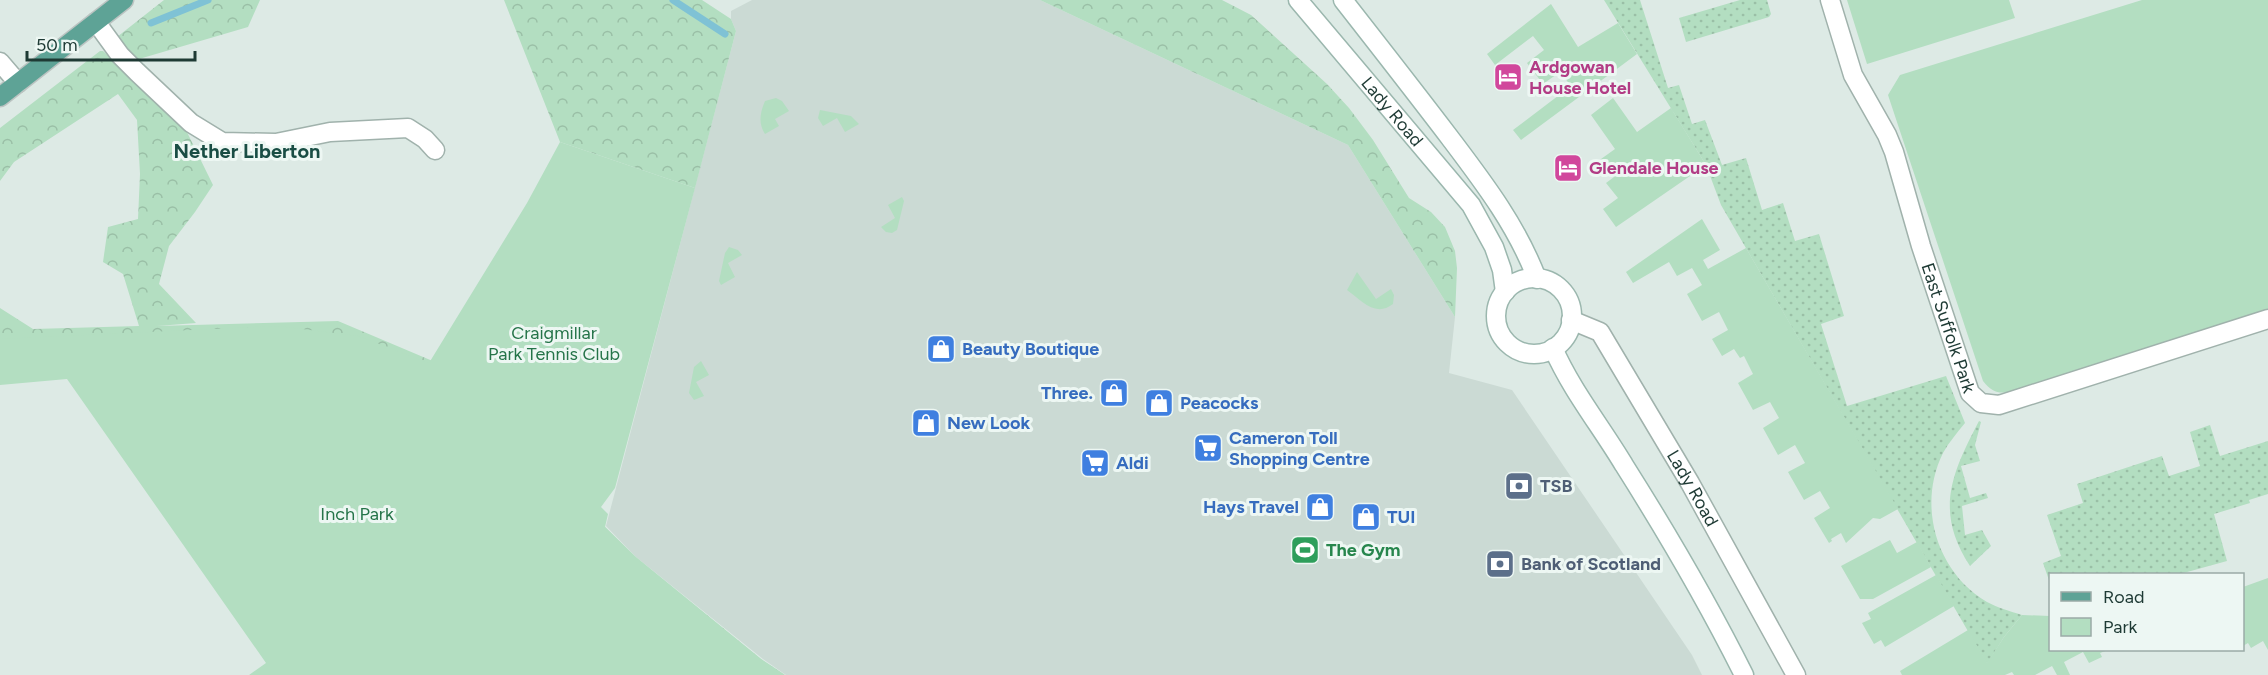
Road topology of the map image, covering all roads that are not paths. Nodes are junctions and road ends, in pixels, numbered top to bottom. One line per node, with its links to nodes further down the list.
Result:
1 (124, 0): 5 (main road)
2 (1298, 0): 11 (street, Lady Road)
3 (1343, 0): 10 (street, Lady Road)
4 (1830, 0): 12 (street, East Suffolk Park)
5 (96, 22): 7 (main road); 9 (street)
6 (0, 62): 7 (street)
7 (18, 83): 8 (main road)
8 (0, 97)
9 (435, 150)
10 (1537, 279): 11 (street); 13 (street)
11 (1505, 292): 14 (street, Lady Road)
12 (2268, 319)
13 (1571, 320): 14 (street); 16 (street, Lady Road)
14 (1553, 348): 15 (street)
15 (1744, 675)
16 (1796, 675)

